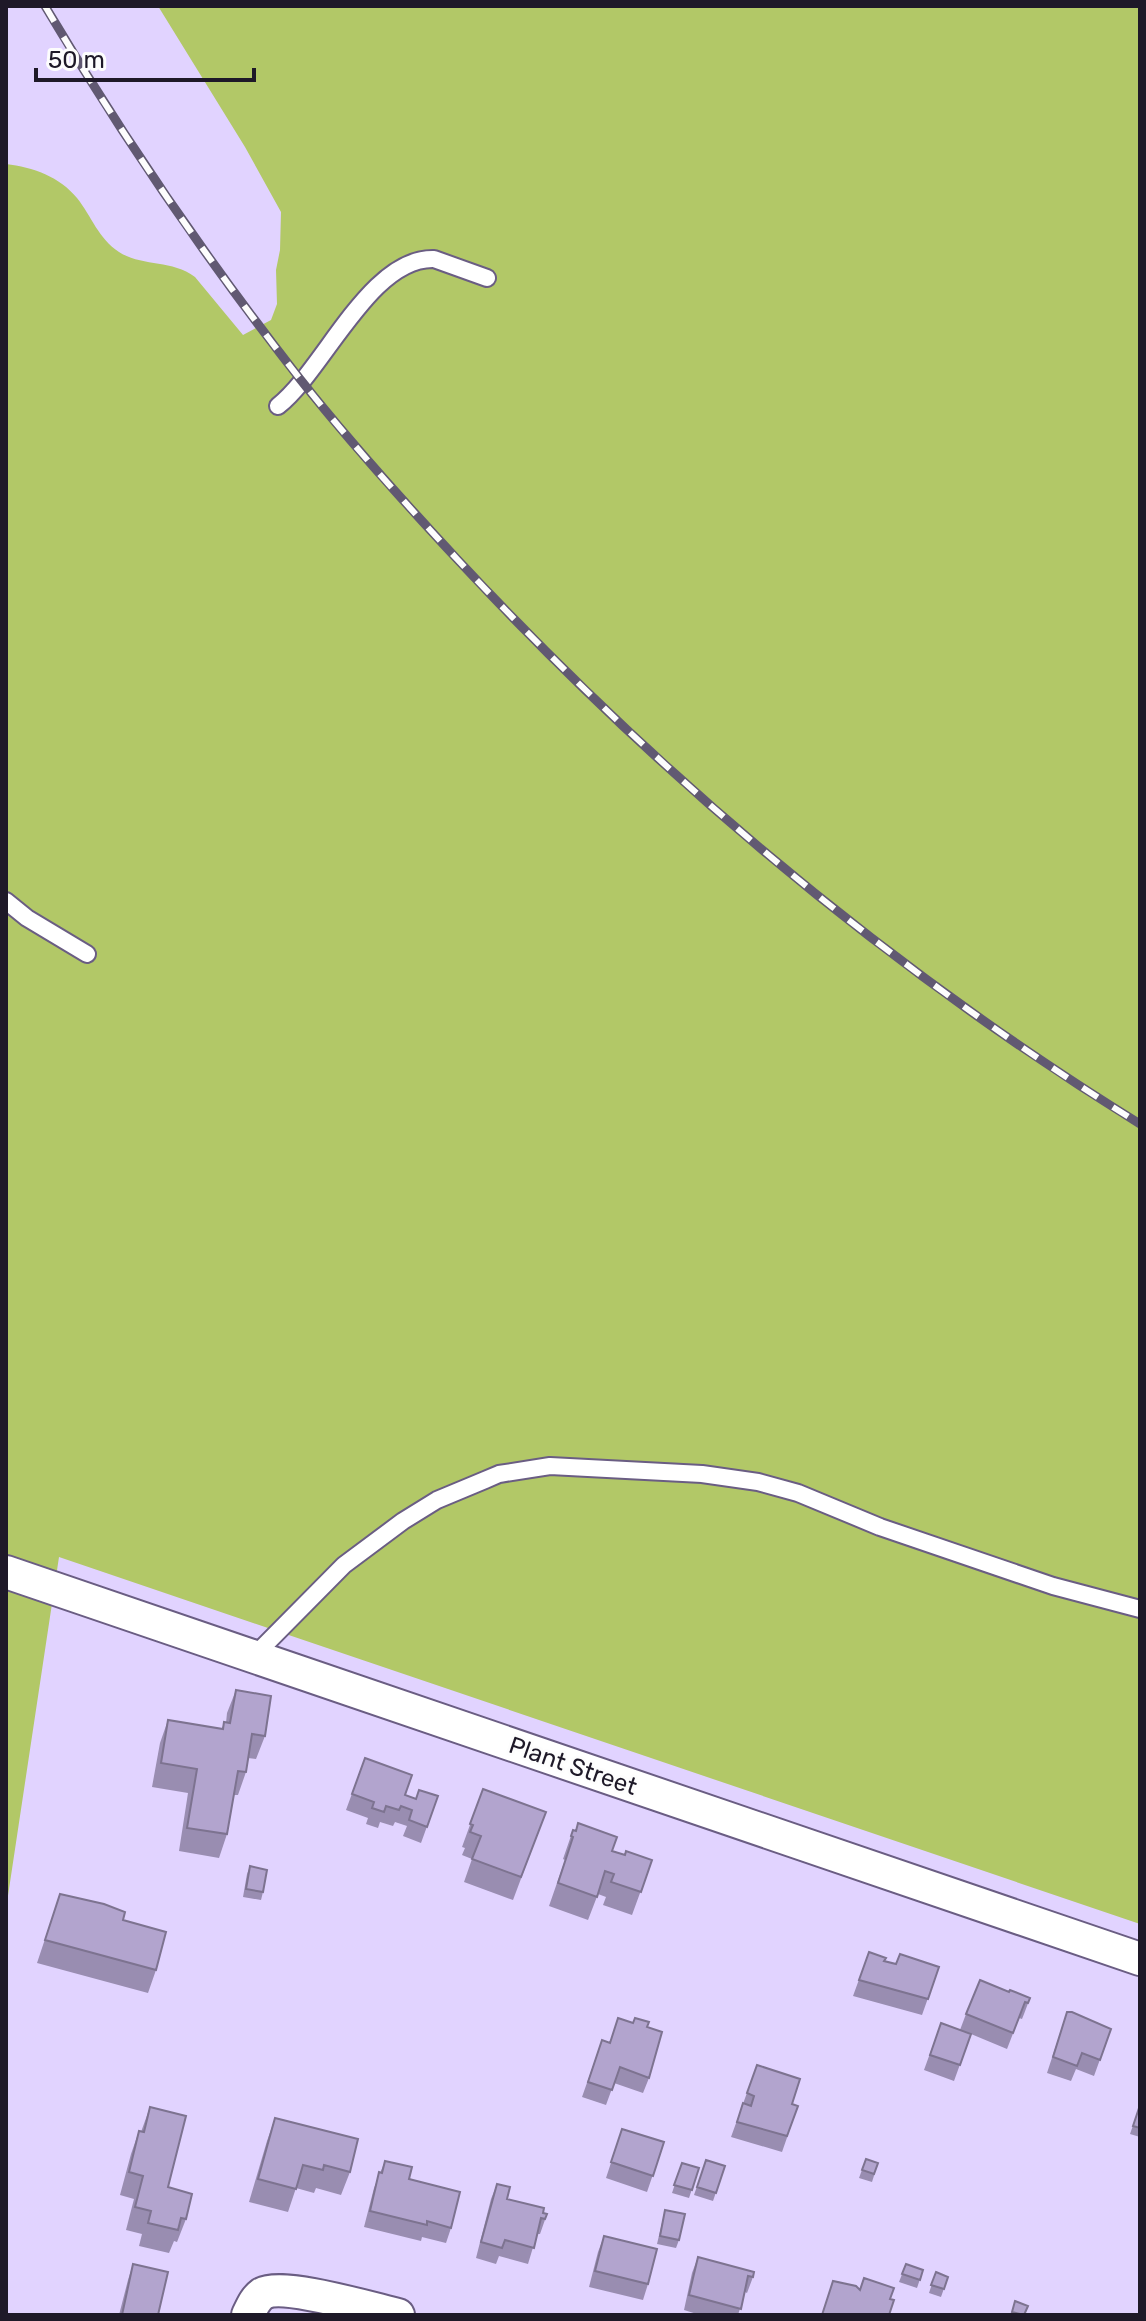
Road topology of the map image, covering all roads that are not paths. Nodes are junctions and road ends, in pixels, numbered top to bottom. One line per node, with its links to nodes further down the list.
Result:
1 (487, 278): 2 (lane)
2 (278, 406)
3 (6, 901): 4 (lane)
4 (87, 954)
5 (6, 1572): 7 (street, Plant Street)
6 (1140, 1609): 7 (lane)
7 (253, 1657): 8 (street, Plant Street)
8 (1140, 1959)
9 (248, 2315): 10 (street)
10 (398, 2315)

